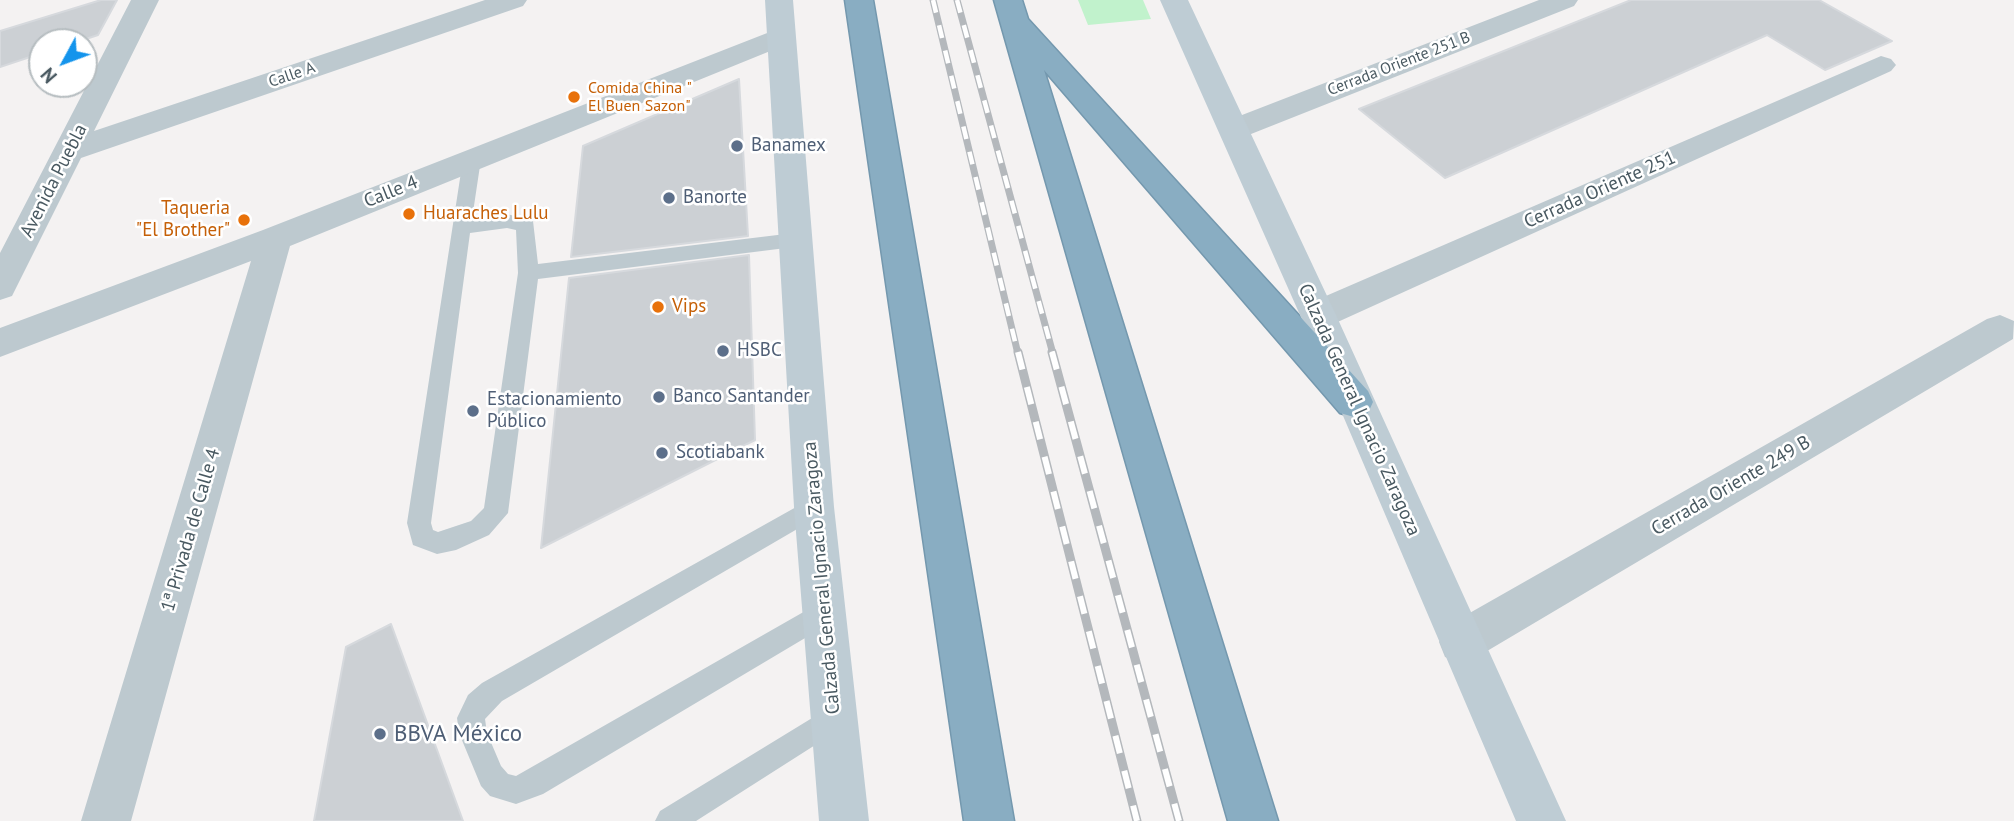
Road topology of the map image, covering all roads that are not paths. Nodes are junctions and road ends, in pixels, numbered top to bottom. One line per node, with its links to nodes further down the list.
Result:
1 (513, 0): 10 (street, Calle A)
2 (859, 0): 29 (highway)
3 (1174, 0): 9 (main road, Calzada General Ignacio Zaragoza)
4 (1563, 0): 9 (street, Cerrada Oriente 251 B)
5 (148, 1): 10 (street, Avenida Puebla)
6 (1011, 8): 20 (highway); 30 (highway)
7 (779, 19): 11 (street, Calle 4); 14 (main road, Calzada General Ignacio Zaragoza)
8 (1881, 65): 17 (street, Cerrada Oriente 251)
9 (1235, 129): 17 (main road, Calzada General Ignacio Zaragoza)
10 (71, 149): 16 (street, Avenida Puebla)
11 (472, 159): 12 (lane); 13 (street, Calle 4)
12 (461, 227): 15 (lane); 15 (lane)
13 (275, 239): 19 (street, Calle 4); 26 (street, 1ª Privada de Calle 4)
14 (794, 240): 15 (lane); 21 (main road, Calzada General Ignacio Zaragoza)
15 (528, 273)
16 (0, 287)
17 (1318, 315): 20 (main road, Calzada General Ignacio Zaragoza)
18 (2000, 329): 23 (street, Cerrada Oriente 249 B)
19 (0, 343)
20 (1354, 402): 23 (main road, Calzada General Ignacio Zaragoza)
21 (814, 507): 22 (main road, Calzada General Ignacio Zaragoza); 22 (lane)
22 (823, 614): 24 (main road, Calzada General Ignacio Zaragoza)
23 (1461, 642): 31 (main road, Calzada General Ignacio Zaragoza)
24 (835, 717): 25 (lane); 28 (main road, Calzada General Ignacio Zaragoza)
25 (701, 813): 27 (lane)
26 (106, 821)
27 (670, 821)
28 (844, 821)
29 (989, 821)
30 (1253, 821)
31 (1541, 821)

